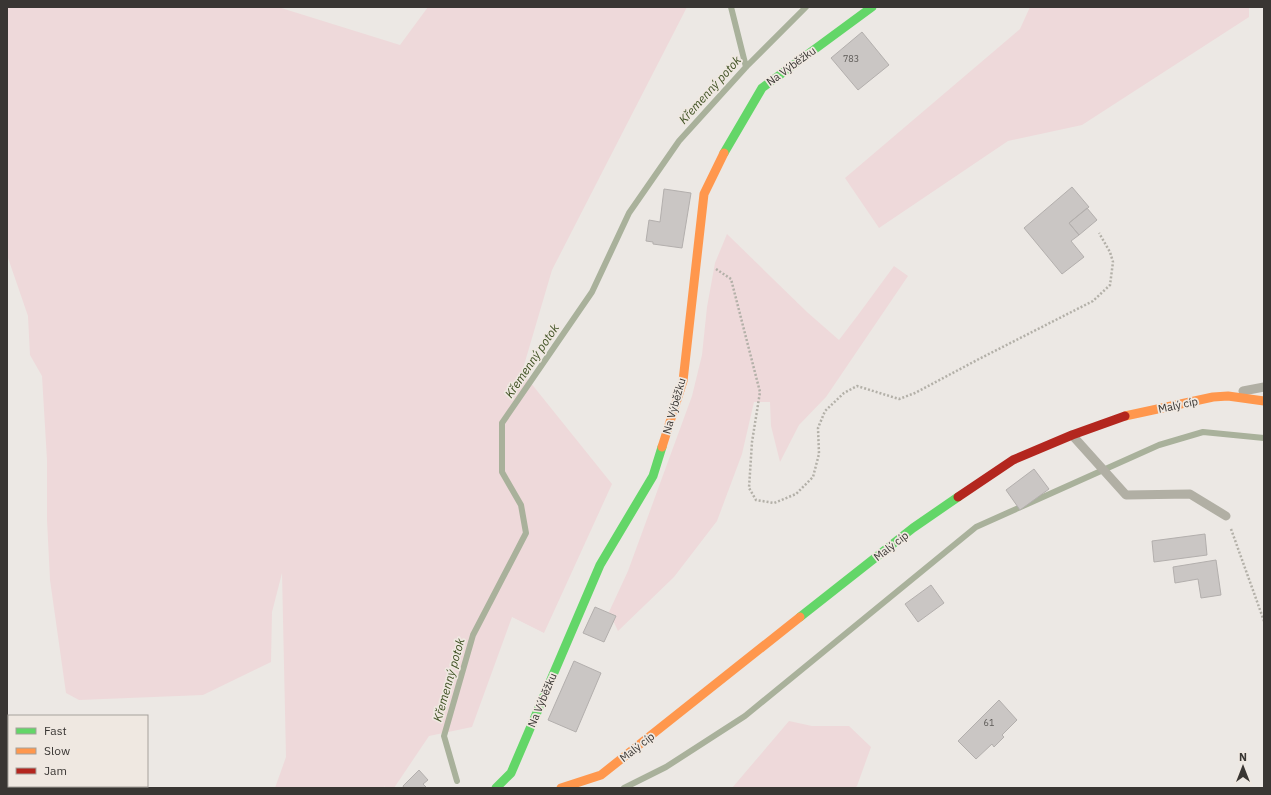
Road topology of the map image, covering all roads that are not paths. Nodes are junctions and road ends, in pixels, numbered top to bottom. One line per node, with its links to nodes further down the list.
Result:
1 (872, 7): 7 (street, Na Výběžku)
2 (1264, 387): 3 (lane)
3 (1212, 397): 4 (street, Malý cíp); 5 (street, Malý cíp)
4 (1264, 401)
5 (1072, 434): 6 (lane); 8 (street, Malý cíp)
6 (1226, 516)
7 (496, 788)
8 (562, 788)

